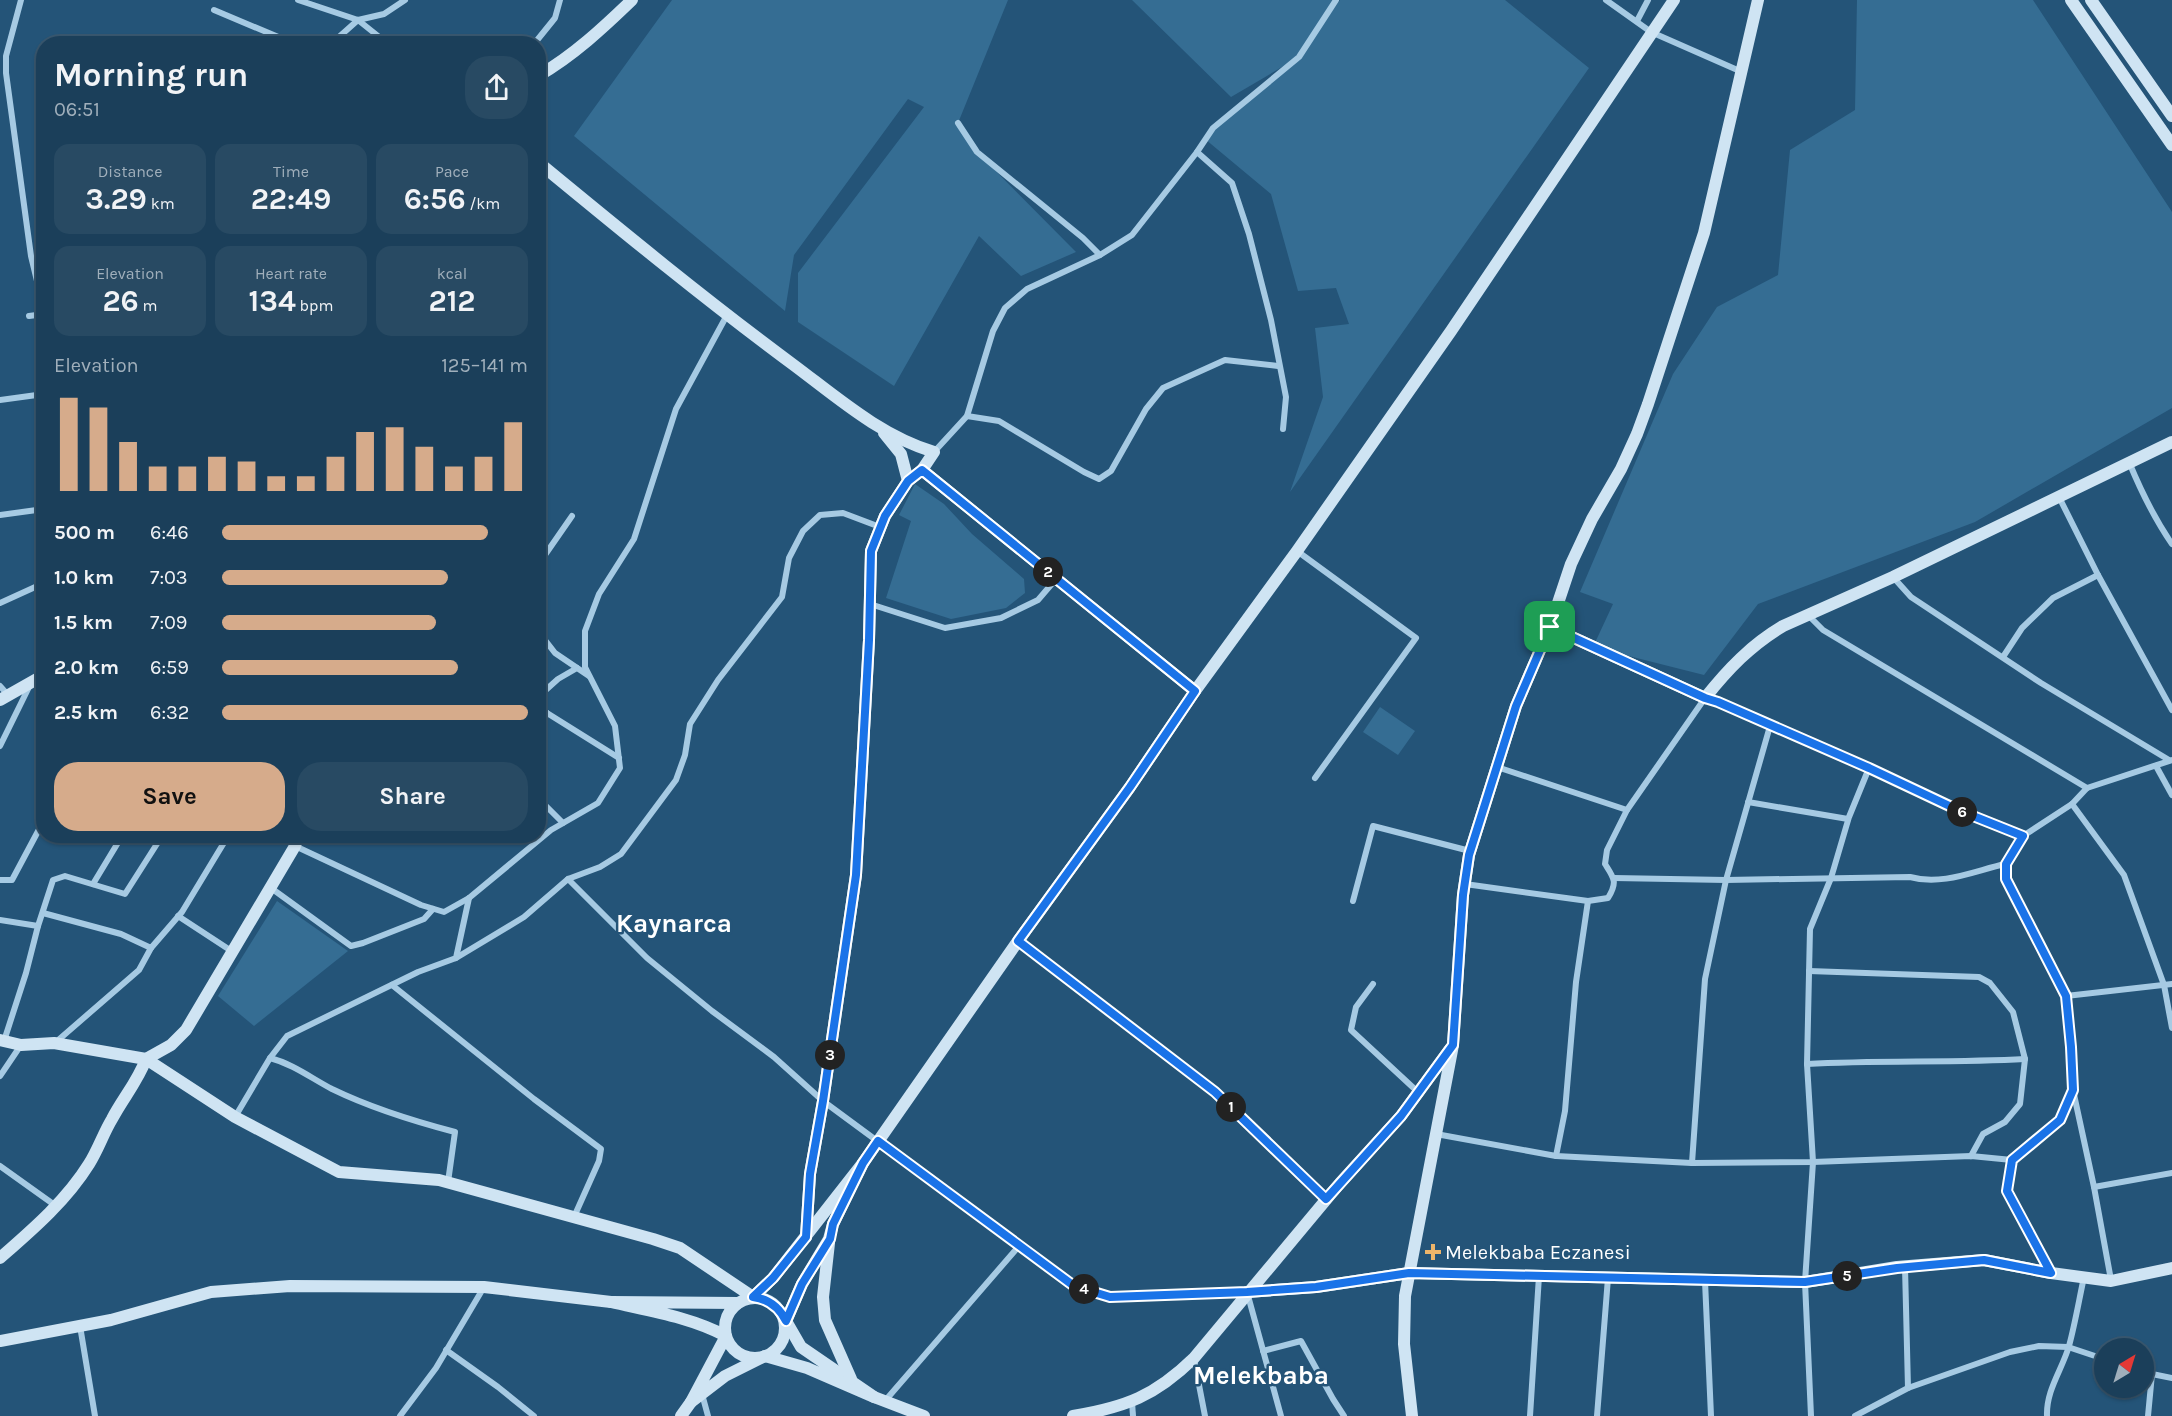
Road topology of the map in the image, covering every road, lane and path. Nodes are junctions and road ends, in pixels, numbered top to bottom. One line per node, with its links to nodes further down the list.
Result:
1 (21, 0): 29 (street)
2 (298, 0): 14 (street)
3 (405, 0): 14 (street)
4 (560, 0): 20 (street)
5 (632, 0): 21 (street)
6 (1336, 0): 26 (street)
7 (1606, 0): 15 (street)
8 (1648, 0): 15 (street)
9 (1674, 0): 16 (street)
10 (1758, 0): 22 (street)
11 (2071, 0): 25 (street)
12 (2091, 0): 23 (street)
13 (214, 10): 17 (street)
14 (358, 20): 18 (street); 19 (street)
15 (1638, 21): 16 (street)
16 (1651, 32): 22 (street); 50 (street)
17 (276, 36)
18 (340, 36)
19 (378, 36)
20 (540, 36)
21 (546, 71)
22 (1742, 72): 59 (street)
23 (2172, 116)
24 (958, 123): 28 (street)
25 (2172, 145)
26 (1197, 152): 28 (street); 33 (street)
27 (546, 169): 31 (street)
28 (1100, 255): 36 (street)
29 (36, 278)
30 (36, 314): 32 (street)
31 (727, 315): 38 (street); 63 (street)
32 (29, 316)
33 (1278, 366): 36 (street); 37 (street)
34 (36, 395): 35 (street)
35 (0, 400)
36 (967, 416): 40 (street)
37 (1283, 429)
38 (881, 430): 40 (street); 43 (street)
39 (2172, 442): 41 (street)
40 (934, 452): 42 (street)
41 (2129, 462): 44 (street); 49 (street)
42 (922, 470): 43 (street); 54 (street)
43 (908, 481): 48 (street)
44 (2060, 497): 52 (street); 53 (street)
45 (36, 510): 46 (street)
46 (0, 515)
47 (572, 516): 51 (street)
48 (880, 527): 57 (street); 100 (street)
49 (2172, 544)
50 (1297, 551): 67 (street); 79 (street)
51 (546, 553)
52 (2098, 575): 61 (street); 70 (street)
53 (1893, 577): 58 (street); 61 (street)
54 (1056, 579): 57 (street); 67 (street)
55 (36, 587): 56 (street)
56 (0, 603)
57 (870, 604): 137 (street)
58 (1807, 615): 69 (street); 80 (street)
59 (1550, 627): 69 (street); 77 (street)
60 (546, 641): 62 (street)
61 (2003, 657): 75 (street)
62 (577, 668): 63 (street); 66 (street)
63 (590, 676): 74 (street)
64 (36, 679): 65 (street)
65 (31, 682): 68 (street); 73 (street)
66 (546, 690)
67 (1195, 691): 115 (street)
68 (3, 694)
69 (1705, 698): 72 (street); 85 (street)
70 (2172, 710)
71 (547, 712): 74 (street)
72 (1770, 726): 78 (street); 82 (street)
73 (0, 746)
74 (619, 758): 87 (street)
75 (2171, 760): 76 (street)
76 (2156, 766): 80 (street); 81 (street)
77 (1497, 767): 85 (street); 97 (street)
78 (1869, 768): 86 (street); 90 (street)
79 (1315, 778)
80 (2087, 788): 83 (street)
81 (2172, 795)
82 (1748, 802): 86 (street); 103 (street)
83 (2072, 804): 90 (street); 123 (street)
84 (546, 806): 87 (street)
85 (1628, 810): 101 (street)
86 (1848, 819): 99 (street)
87 (563, 823): 88 (street)
88 (546, 834)
89 (36, 835): 102 (street)
90 (2023, 836): 98 (street)
91 (118, 843): 105 (street)
92 (158, 843): 105 (street)
93 (224, 843): 112 (street)
94 (296, 843): 106 (street)
95 (301, 843): 110 (street)
96 (535, 843): 107 (street)
97 (1471, 851): 104 (street); 108 (street)
98 (2006, 864): 99 (street); 124 (street)
99 (1831, 878): 103 (street); 119 (street)
100 (568, 879): 118 (street); 137 (street)
101 (1614, 879): 103 (street); 109 (street)
102 (0, 880)
103 (1726, 880): 146 (street)
104 (1465, 884): 109 (street); 129 (street)
105 (93, 885): 111 (street)
106 (271, 888): 110 (street); 117 (street)
107 (469, 898): 110 (street); 118 (street)
108 (1353, 901)
109 (1588, 901): 141 (street)
110 (433, 909)
111 (43, 913): 114 (street); 116 (street)
112 (178, 916): 116 (street); 117 (street)
113 (0, 920): 114 (street)
114 (38, 926): 126 (street)
115 (1018, 941): 140 (street); 151 (street)
116 (151, 948): 127 (street)
117 (233, 952): 131 (street)
118 (456, 958): 122 (street)
119 (1809, 970): 132 (street); 133 (street)
120 (1373, 984): 136 (street)
121 (2172, 984): 123 (street)
122 (392, 985): 130 (street); 153 (street)
123 (2164, 985): 124 (street); 125 (street)
124 (2066, 996): 135 (street)
125 (2172, 1028)
126 (2, 1040): 128 (street)
127 (54, 1044): 128 (street); 131 (street)
128 (21, 1045): 134 (street)
129 (1453, 1045): 136 (street); 139 (street)
130 (270, 1058): 138 (street); 149 (street)
131 (146, 1059): 138 (street); 152 (street)
132 (2025, 1059): 133 (street); 142 (street)
133 (1807, 1064): 144 (street)
134 (0, 1076)
135 (2073, 1090): 143 (street); 150 (street)
136 (1419, 1093): 151 (street)
137 (823, 1101): 140 (street); 154 (street)
138 (235, 1117): 149 (street)
139 (1436, 1134): 141 (street); 160 (street)
140 (878, 1141): 145 (street); 156 (street)
141 (1556, 1156): 146 (street)
142 (1971, 1156): 143 (street); 144 (street)
143 (2012, 1160): 161 (street)
144 (1814, 1162): 146 (street); 167 (street)
145 (863, 1163): 154 (street); 155 (street)
146 (1692, 1163)
147 (0, 1166): 152 (street)
148 (2172, 1173): 150 (street)
149 (448, 1182): 153 (street)
150 (2094, 1187): 166 (street)
151 (1326, 1199): 169 (street)
152 (56, 1206): 157 (street)
153 (573, 1218): 170 (street)
154 (806, 1237): 170 (street)
155 (830, 1239): 173 (street); 185 (street)
156 (1019, 1246): 169 (street); 189 (street)
157 (0, 1258)
158 (1905, 1267): 161 (street); 167 (street); 186 (street)
159 (2172, 1268): 166 (street)
160 (1409, 1273): 162 (street); 169 (street); 203 (street)
161 (2051, 1273): 163 (street)
162 (1539, 1276): 164 (street); 204 (street)
163 (2084, 1277): 166 (street); 177 (street)
164 (1608, 1278): 165 (street); 205 (street)
165 (1705, 1281): 167 (street); 206 (street)
166 (2111, 1281)
167 (1805, 1282): 207 (street)
168 (484, 1287): 171 (street); 174 (street); 178 (street)
169 (1247, 1292): 179 (street); 182 (street)
170 (753, 1297): 172 (street); 173 (street)
171 (611, 1302): 172 (street); 175 (street)
172 (738, 1303): 175 (street)
173 (786, 1321): 181 (street); 185 (street)
174 (80, 1326): 176 (street); 192 (street)
175 (726, 1336): 181 (street); 190 (street)
176 (0, 1341)
177 (2068, 1347): 180 (street); 186 (street); 209 (street)
178 (447, 1350): 193 (street); 194 (street)
179 (1263, 1351): 201 (street); 202 (street)
180 (2094, 1356)
181 (763, 1357): 187 (street); 189 (street)
182 (1194, 1358): 191 (street); 200 (street)
183 (2154, 1374): 184 (street)
184 (2172, 1378)
185 (852, 1380): 189 (street)
186 (1908, 1388): 208 (street)
187 (702, 1394): 190 (street); 196 (street)
188 (2150, 1398): 210 (street)
189 (879, 1400): 197 (street)
190 (691, 1402): 195 (street)
191 (1132, 1402): 198 (street); 199 (street)
192 (95, 1416)
193 (399, 1416)
194 (534, 1416)
195 (681, 1416)
196 (708, 1416)
197 (924, 1416)
198 (1073, 1416)
199 (1133, 1416)
200 (1205, 1416)
201 (1281, 1416)
202 (1344, 1416)
203 (1412, 1416)
204 (1530, 1416)
205 (1597, 1416)
206 (1711, 1416)
207 (1811, 1416)
208 (1855, 1416)
209 (2047, 1416)
210 (2148, 1416)

